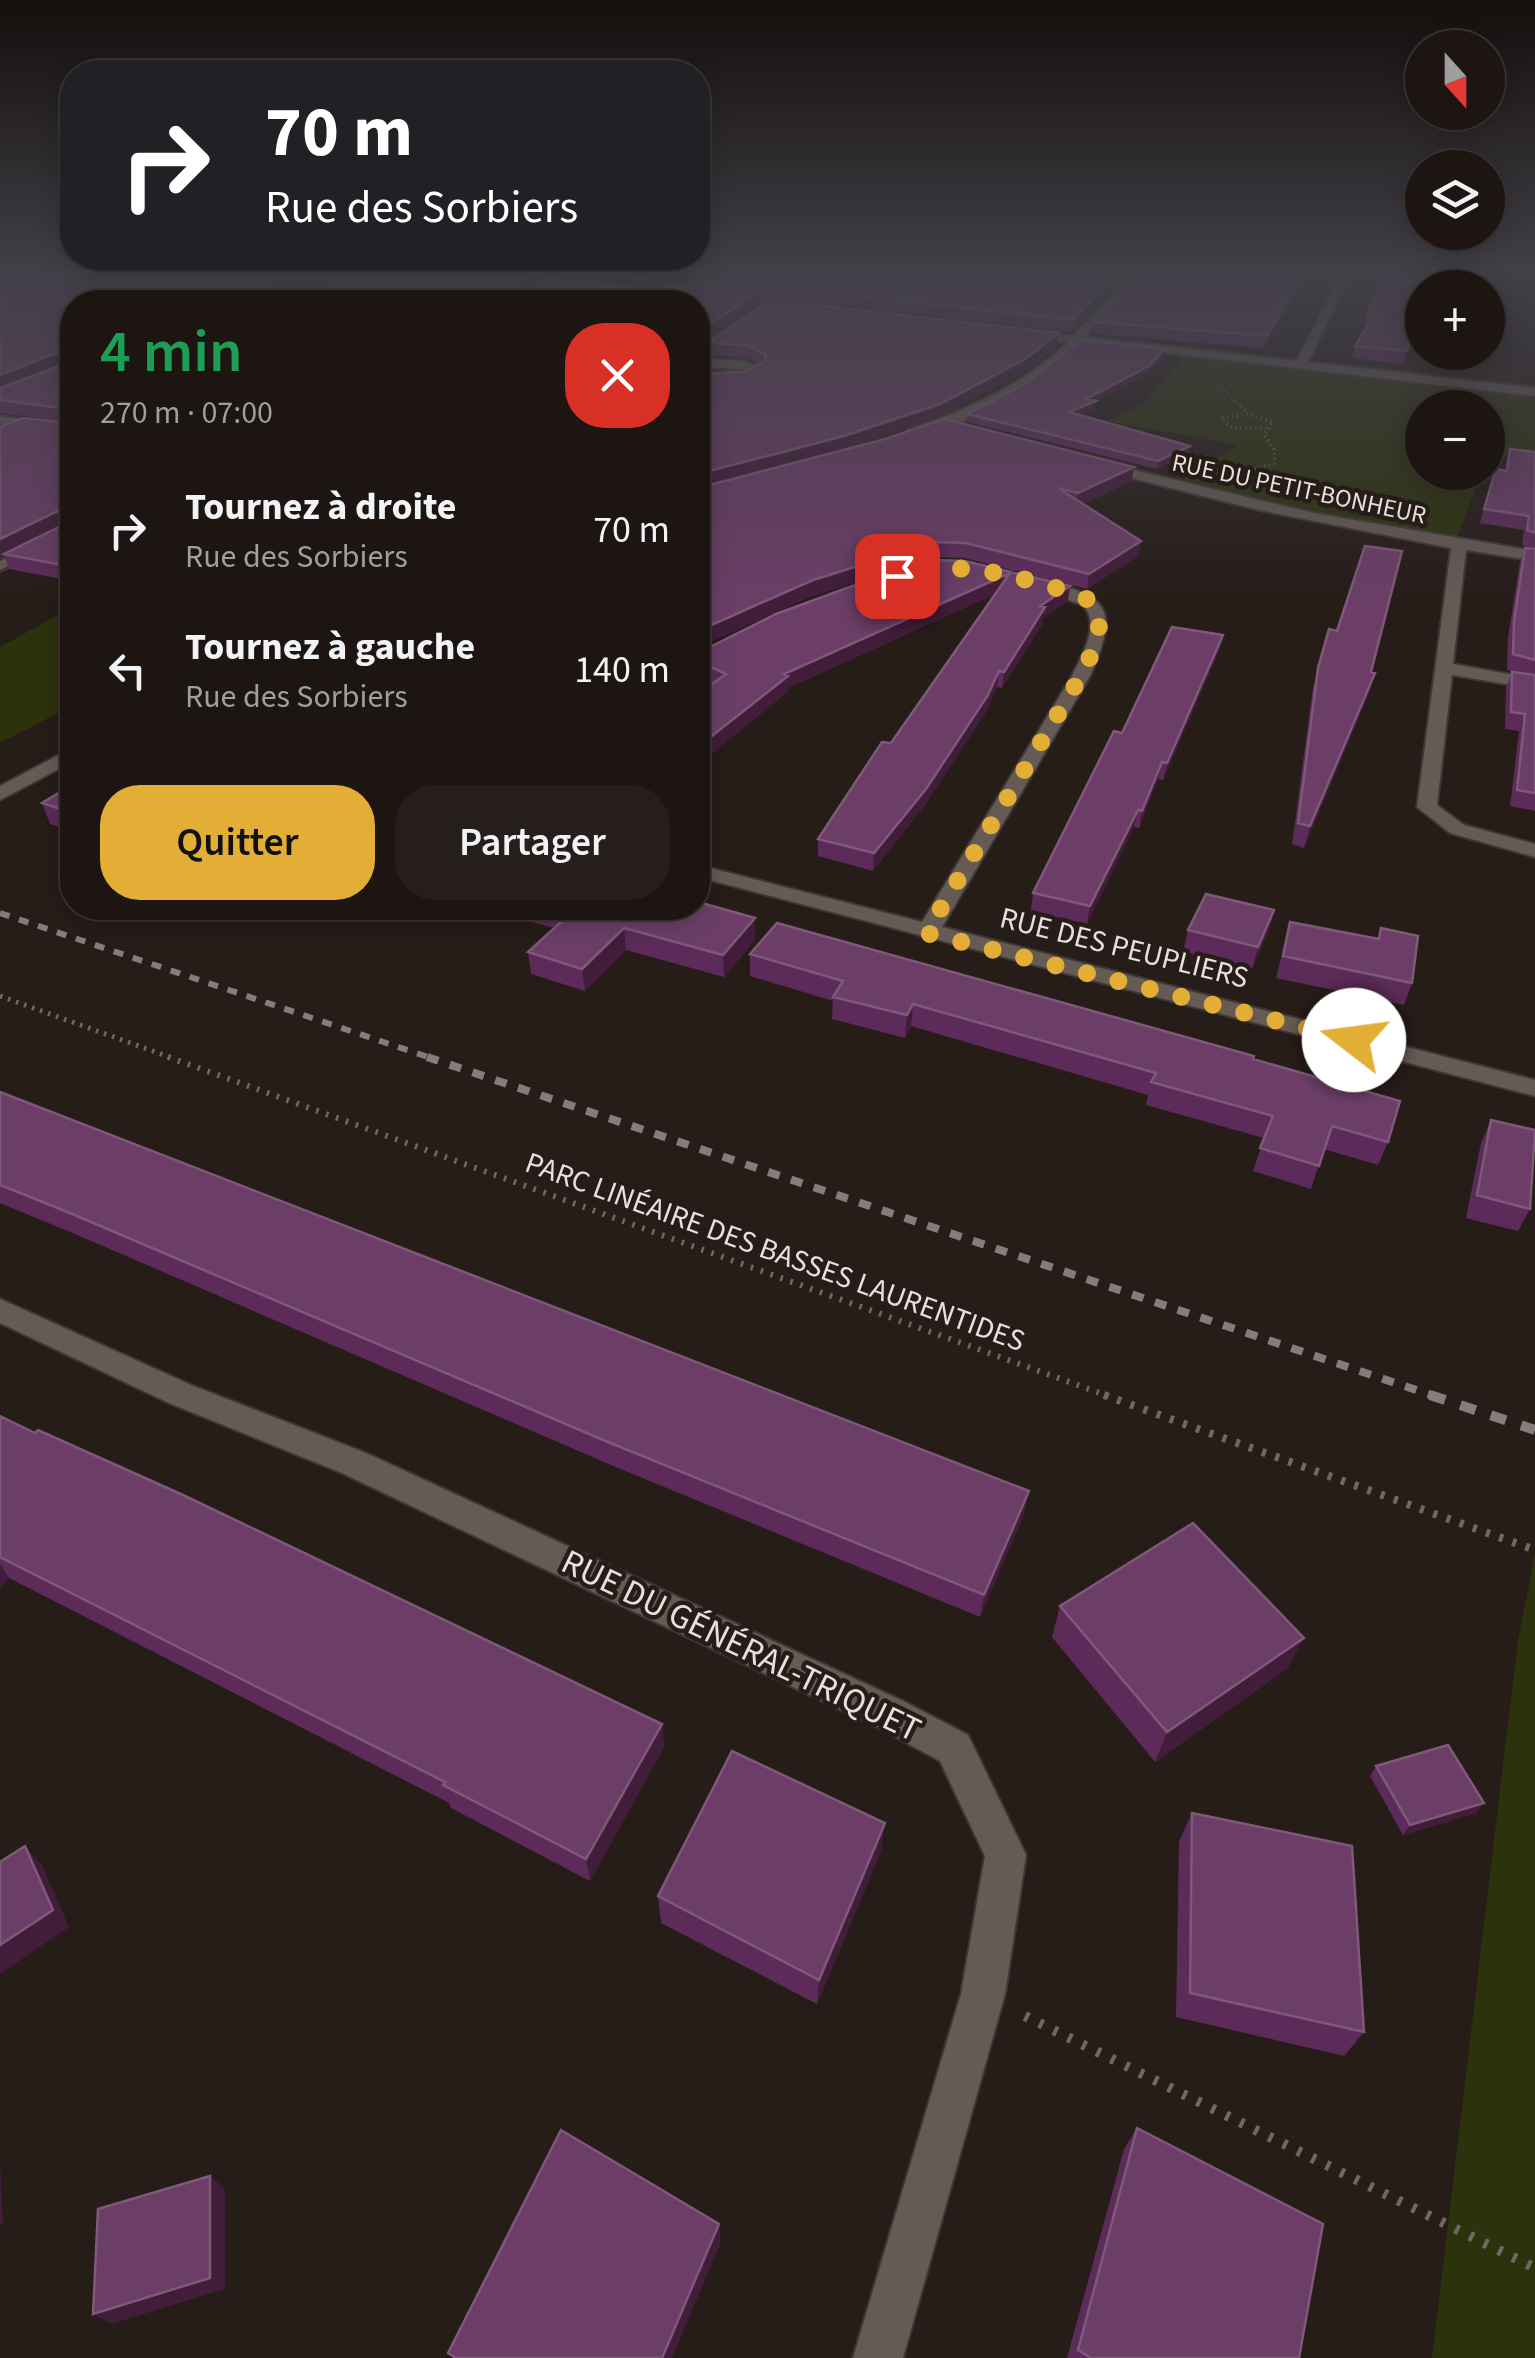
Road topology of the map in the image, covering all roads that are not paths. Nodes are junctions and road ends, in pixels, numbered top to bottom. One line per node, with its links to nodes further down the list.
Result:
1 (1018, 384): 6 (street)
2 (1469, 384): 3 (street)
3 (1535, 392)
4 (0, 420): 5 (street)
5 (27, 424): 7 (street); 9 (lane)
6 (940, 424): 8 (street); 10 (street)
7 (60, 428)
8 (965, 430)
9 (0, 436)
10 (899, 438)
11 (1085, 462): 13 (street, RUE DU PETIT-BONHEUR)
12 (60, 534): 15 (lane)
13 (1460, 546): 14 (street, RUE DU PETIT-BONHEUR); 17 (street)
14 (1535, 556)
15 (0, 566)
16 (1012, 577): 23 (street)
17 (1444, 668): 18 (street); 21 (street)
18 (1535, 684)
19 (60, 761): 20 (street)
20 (0, 794)
21 (1535, 851)
22 (710, 874): 23 (street, RUE DES PEUPLIERS)
23 (926, 933): 24 (street, RUE DES PEUPLIERS)
24 (1535, 1088)
25 (0, 1310): 26 (street, RUE DU GÉNÉRAL-TRIQUET)
26 (878, 2358)

